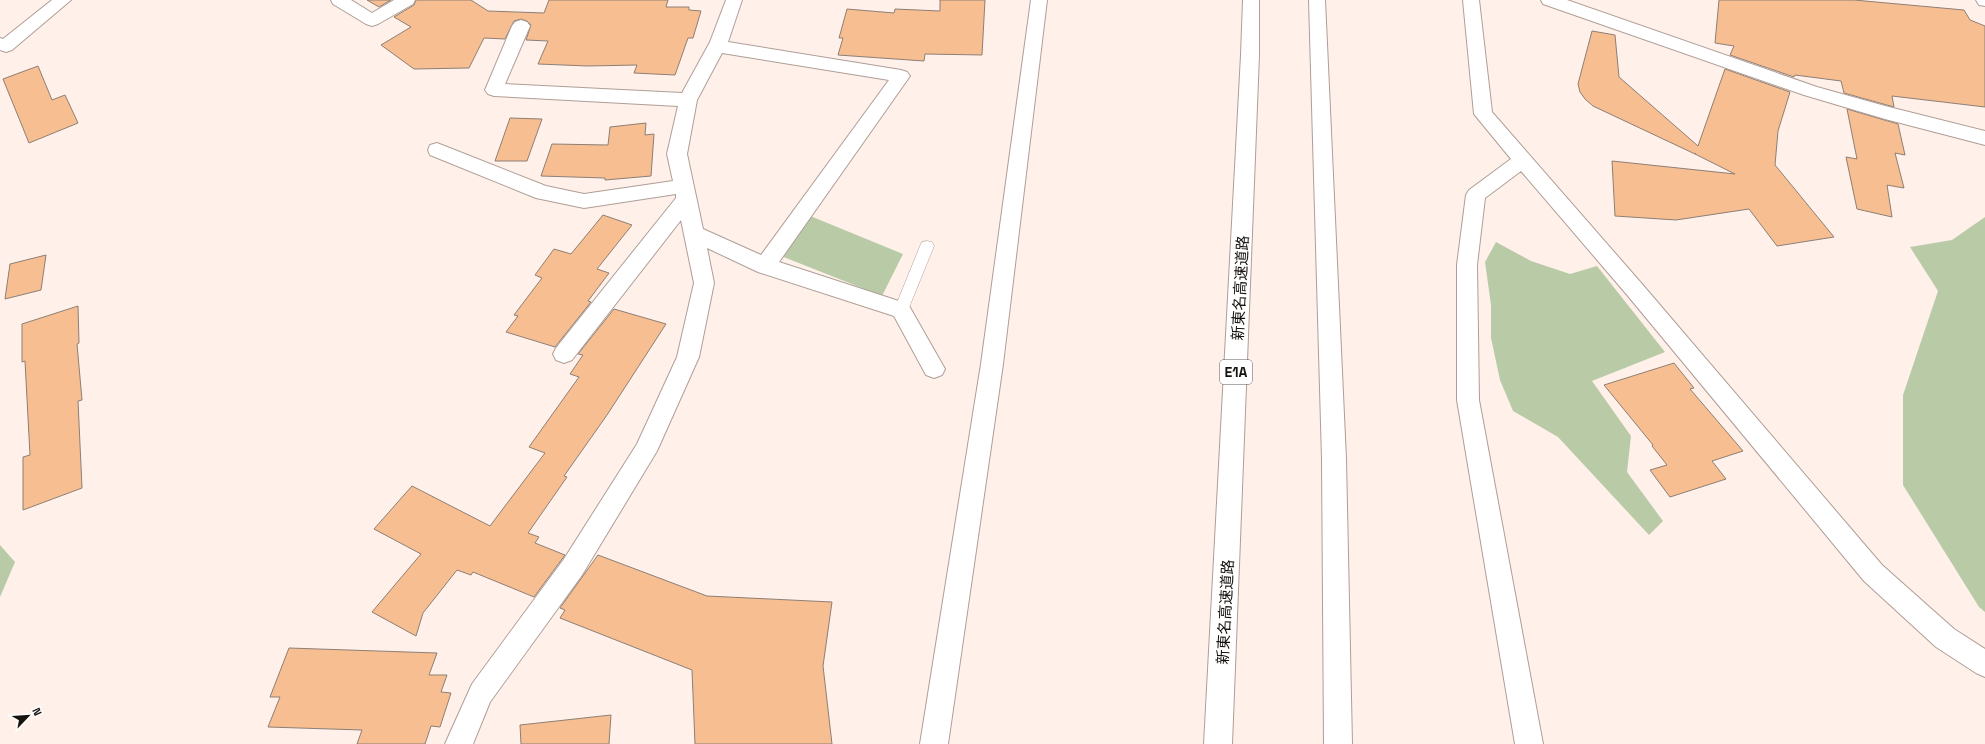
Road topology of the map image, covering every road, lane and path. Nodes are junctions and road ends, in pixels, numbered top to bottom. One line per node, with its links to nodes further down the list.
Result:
1 (63, 0): 11 (main road)
2 (340, 0): 3 (main road)
3 (407, 0)
4 (734, 0): 12 (main road)
5 (1039, 0): 26 (main road)
6 (1251, 0): 27 (main road, 新東名高速道路 / E1A)
7 (1317, 0): 28 (main road)
8 (1472, 0): 16 (main road)
9 (1549, 0): 14 (main road)
10 (521, 26): 13 (main road)
11 (0, 44)
12 (716, 46): 13 (main road); 20 (main road)
13 (688, 100): 17 (main road)
14 (1985, 138)
15 (437, 150): 17 (main road)
16 (1522, 160): 24 (main road); 29 (main road)
17 (685, 193): 18 (main road); 22 (main road)
18 (693, 233): 20 (main road); 25 (main road)
19 (927, 246): 21 (lane)
20 (765, 266): 21 (main road)
21 (901, 310): 23 (main road)
22 (564, 354)
23 (934, 370)
24 (1985, 664)
25 (459, 744)
26 (934, 744)
27 (1218, 744)
28 (1338, 744)
29 (1529, 744)

